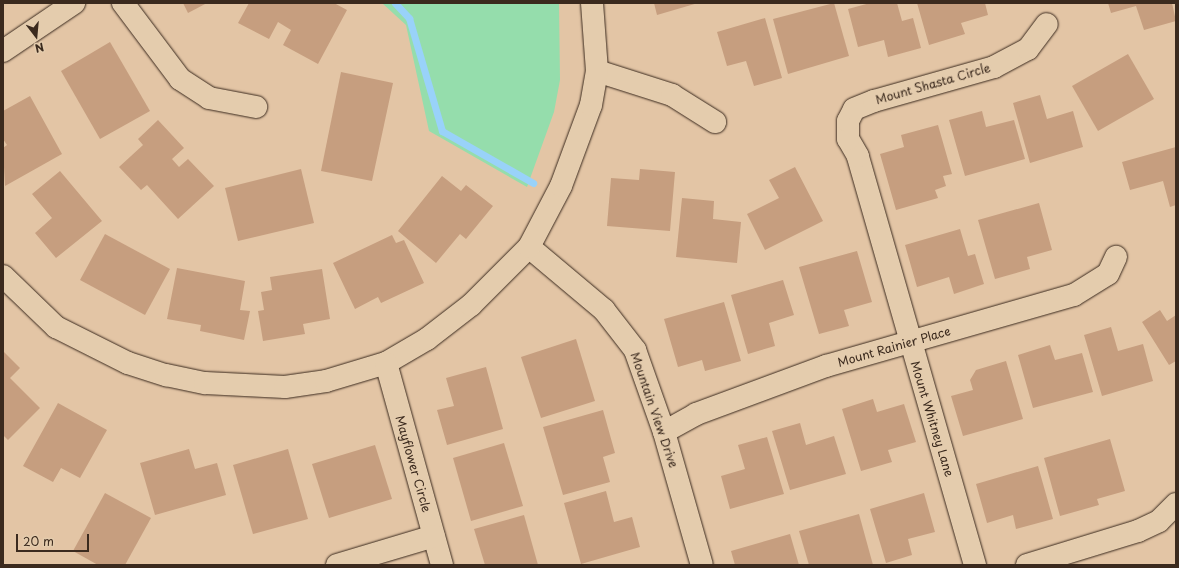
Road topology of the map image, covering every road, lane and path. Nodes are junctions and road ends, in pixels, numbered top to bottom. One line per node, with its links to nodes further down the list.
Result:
1 (74, 3): 5 (street)
2 (123, 3): 7 (street)
3 (592, 3): 6 (street)
4 (1047, 24): 9 (street, Mount Shasta Circle)
5 (3, 50)
6 (597, 71): 8 (street); 10 (street)
7 (256, 107)
8 (716, 122)
9 (858, 156): 13 (street, Mount Whitney Lane)
10 (529, 247): 14 (street); 15 (street, Mountain View Drive)
11 (1116, 257): 13 (street, Mount Rainier Place)
12 (3, 276): 14 (street)
13 (909, 342): 15 (street, Mount Rainier Place); 21 (street, Mount Whitney Lane)
14 (386, 363): 17 (street, Mayflower Circle)
15 (664, 432): 20 (street, Mountain View Drive)
16 (1176, 504): 22 (street)
17 (434, 536): 18 (street); 19 (street, Mayflower Circle)
18 (337, 565)
19 (442, 565)
20 (702, 565)
21 (975, 565)
22 (1027, 565)

